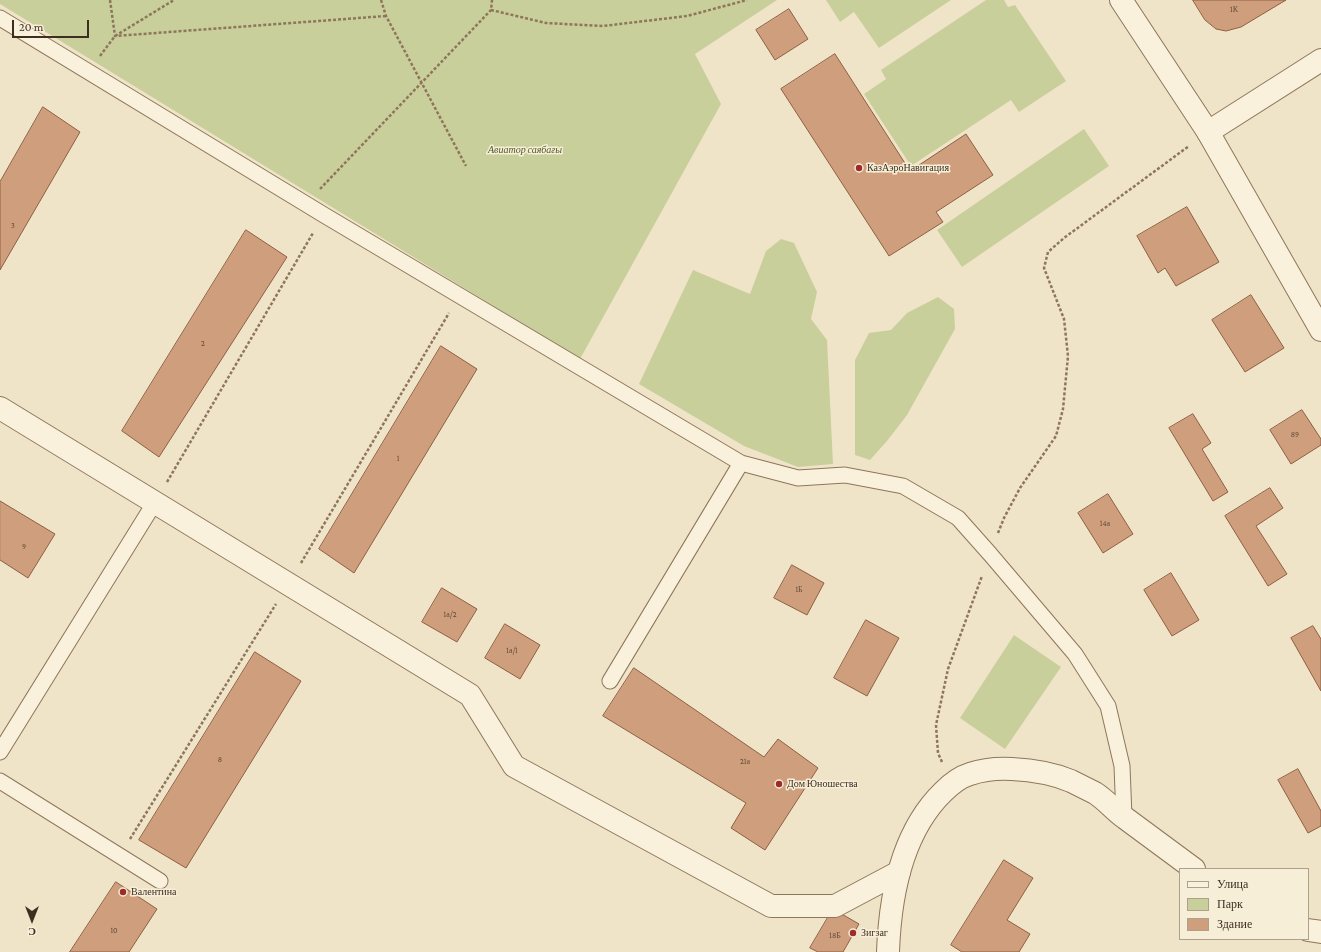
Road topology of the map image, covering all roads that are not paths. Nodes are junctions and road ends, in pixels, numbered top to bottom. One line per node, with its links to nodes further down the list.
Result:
1 (1121, 0): 4 (street)
2 (0, 18): 7 (lane)
3 (1321, 60): 4 (street)
4 (1208, 132): 5 (street)
5 (1321, 330)
6 (0, 408): 8 (street)
7 (741, 463): 9 (lane); 12 (lane)
8 (155, 502): 10 (lane); 14 (street)
9 (610, 681)
10 (0, 752)
11 (0, 781): 15 (lane)
12 (1124, 817): 13 (street); 14 (street)
13 (1193, 868)
14 (899, 872): 18 (street)
15 (160, 881)
16 (1309, 930): 17 (street)
17 (1321, 932)
18 (888, 952)

